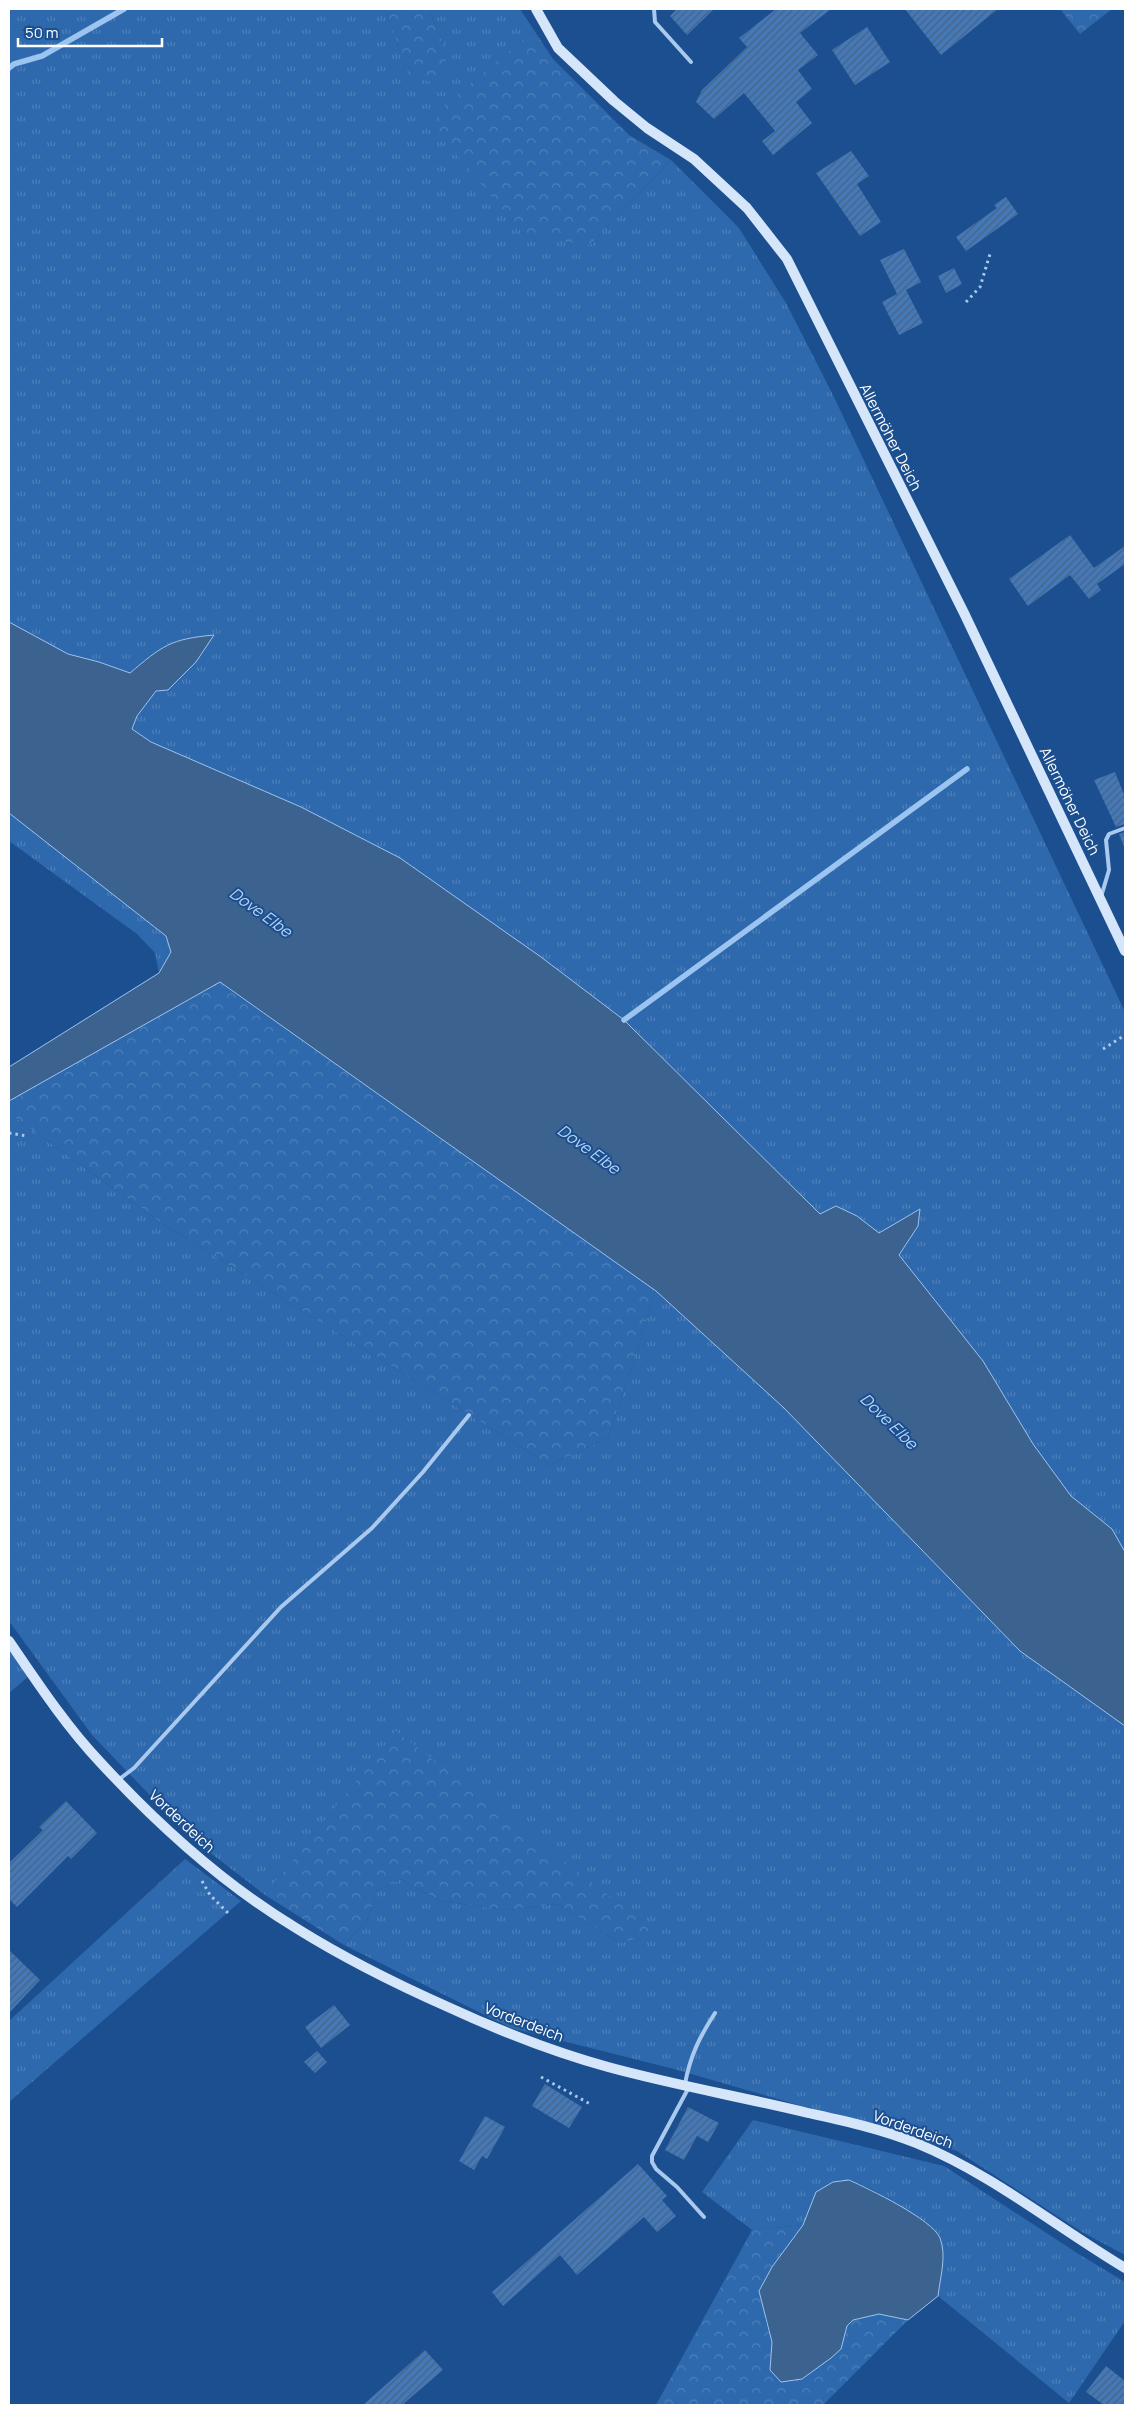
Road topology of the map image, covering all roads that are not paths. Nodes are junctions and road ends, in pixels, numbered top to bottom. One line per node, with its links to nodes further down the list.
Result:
1 (536, 9): 5 (street, Allermöher Deich)
2 (654, 9): 3 (lane)
3 (691, 62)
4 (1125, 828): 5 (lane)
5 (1100, 899): 6 (street, Allermöher Deich)
6 (1125, 951)
7 (469, 1415): 9 (lane)
8 (9, 1641): 9 (street, Vorderdeich)
9 (118, 1780): 11 (street, Vorderdeich)
10 (715, 2013): 11 (lane)
11 (687, 2086): 12 (lane); 13 (street, Vorderdeich)
12 (704, 2217)
13 (1125, 2268)

